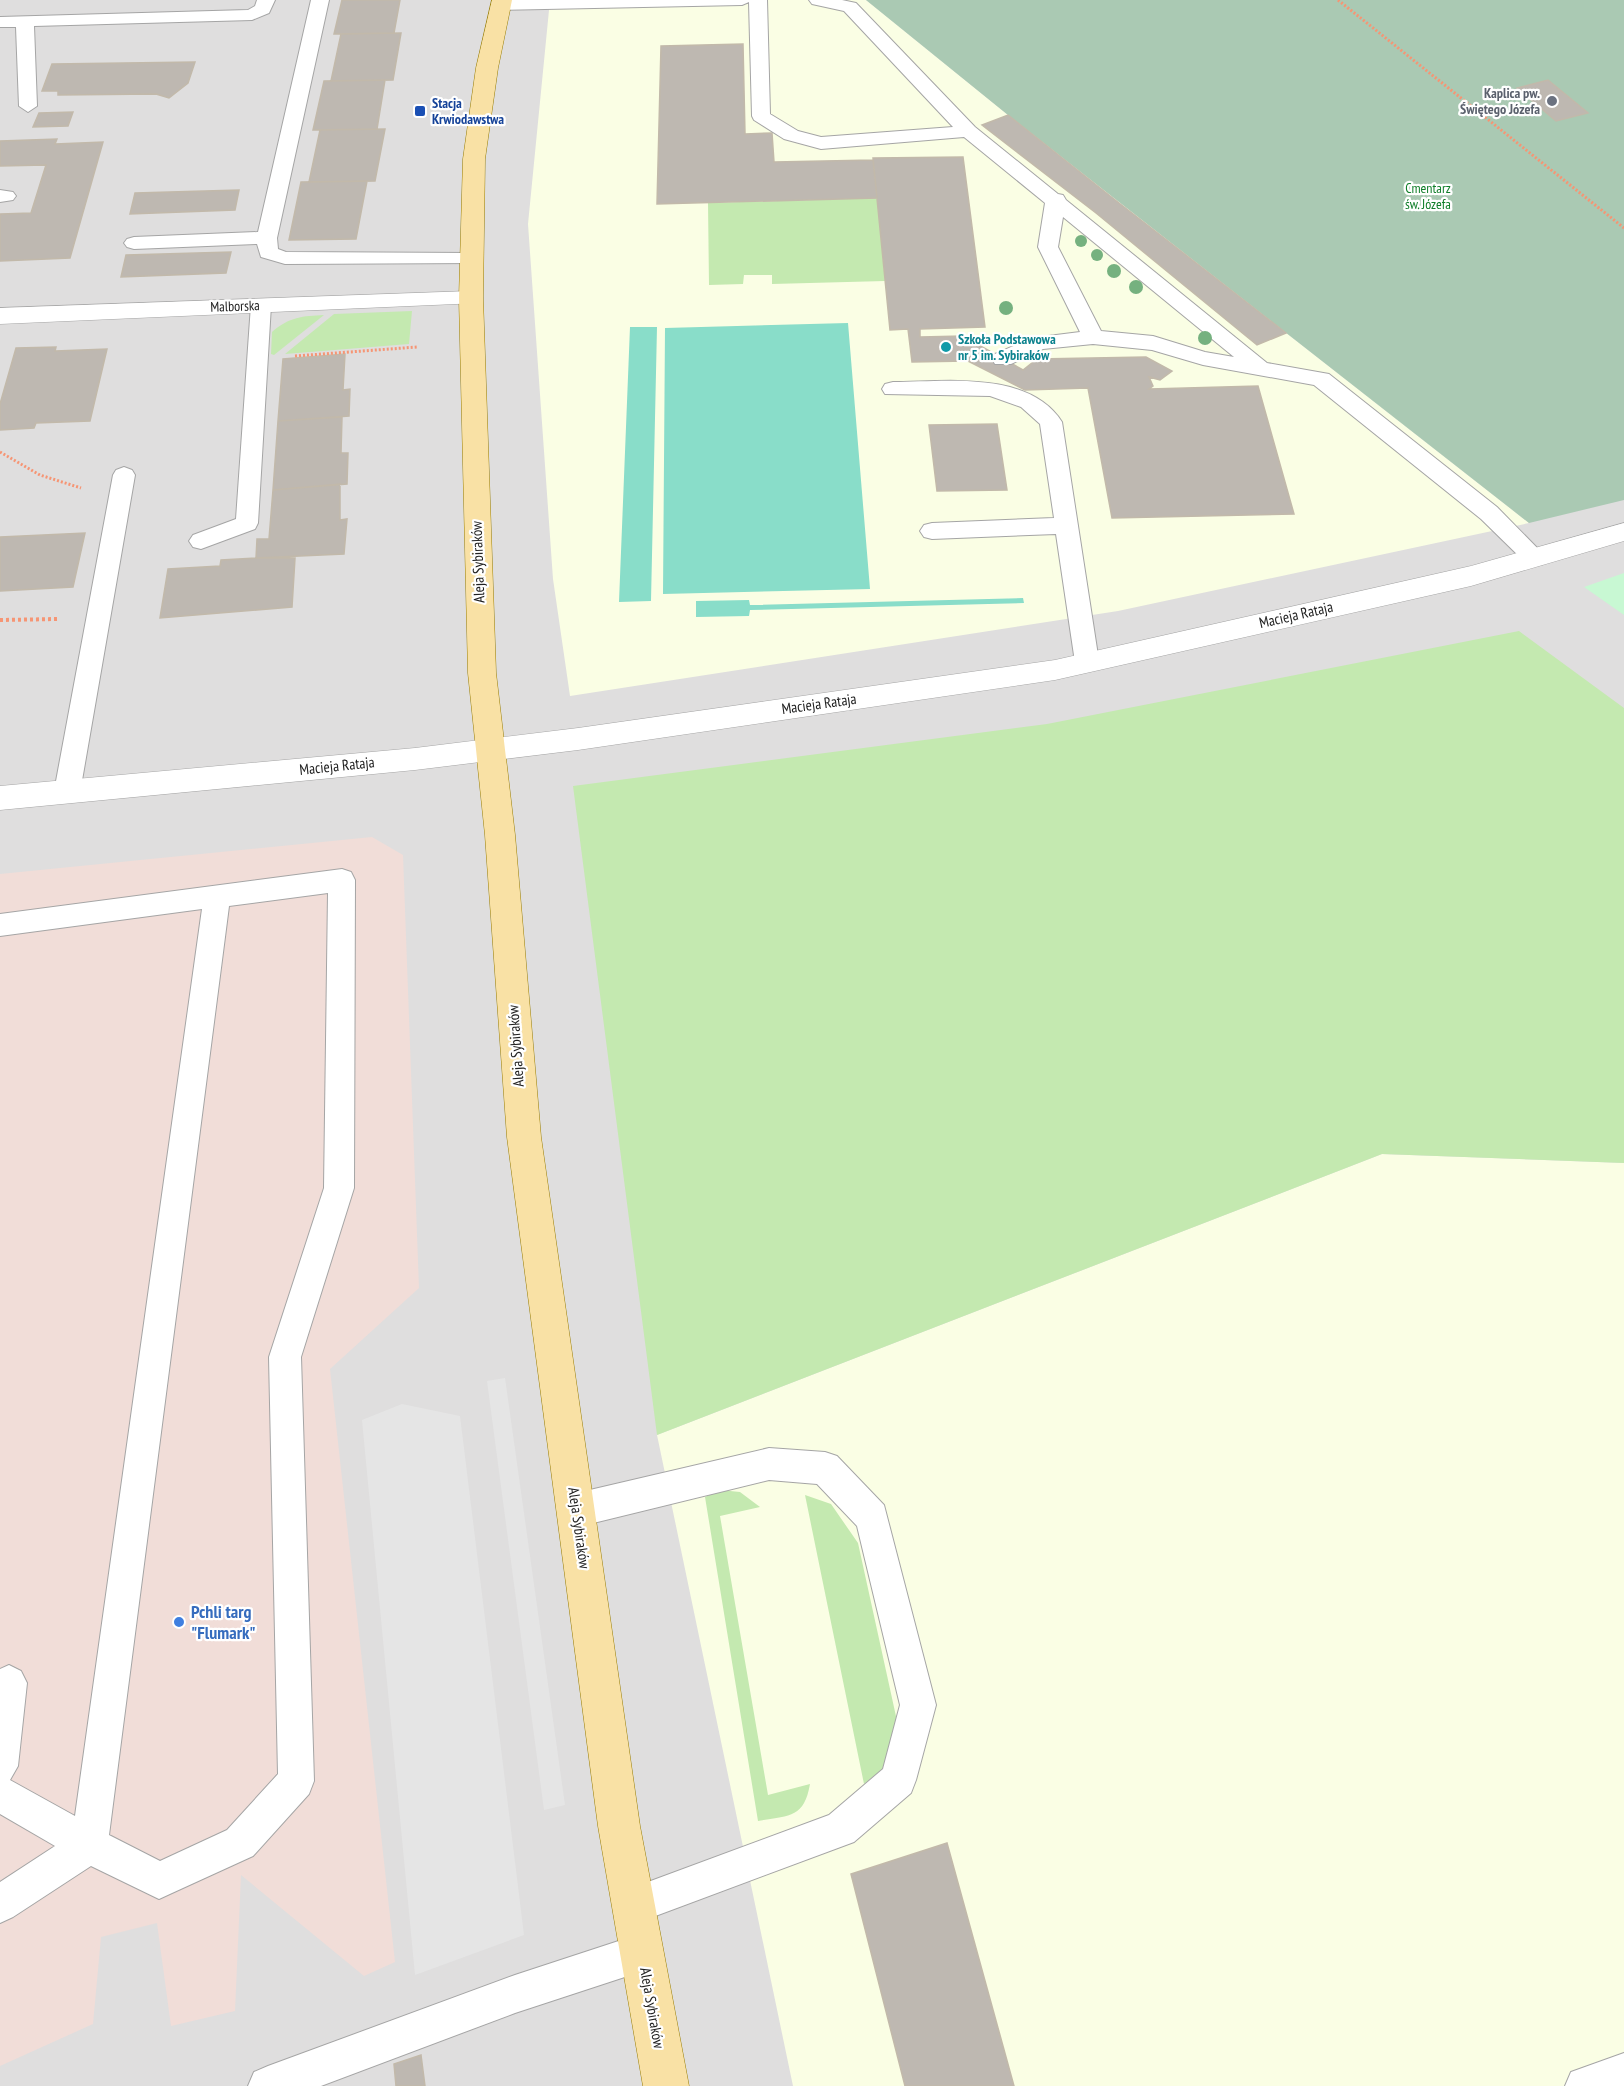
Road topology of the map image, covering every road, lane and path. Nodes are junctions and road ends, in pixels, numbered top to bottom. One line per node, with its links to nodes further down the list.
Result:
1 (266, 0): 9 (lane)
2 (320, 0): 14 (lane)
3 (742, 0): 7 (lane)
4 (758, 0): 11 (lane)
5 (818, 0): 11 (lane)
6 (1338, 0): 13 (path)
7 (501, 3): 16 (main road, Aleja Sybiraków)
8 (0, 22): 9 (lane)
9 (25, 22): 10 (lane)
10 (28, 106)
11 (968, 131): 12 (lane)
12 (1056, 199): 20 (lane); 23 (lane)
13 (1624, 228)
14 (267, 238): 15 (lane); 16 (lane)
15 (134, 243)
16 (471, 259): 17 (main road, Aleja Sybiraków)
17 (471, 298): 18 (street, Malborska); 37 (main road, Aleja Sybiraków)
18 (261, 305): 19 (street, Malborska); 32 (lane)
19 (0, 316)
20 (1093, 337): 23 (lane); 24 (lane)
21 (417, 347): 22 (path)
22 (287, 357)
23 (1260, 367): 33 (lane)
24 (994, 373): 25 (lane); 29 (lane)
25 (893, 389)
26 (0, 452): 28 (path)
27 (123, 475): 38 (lane)
28 (84, 489)
29 (1066, 526): 30 (lane); 36 (lane)
30 (932, 531)
31 (1624, 532): 33 (street, Macieja Rataja)
32 (201, 541)
33 (1535, 558): 36 (street, Macieja Rataja)
34 (65, 618): 35 (path)
35 (0, 620)
36 (1087, 662): 37 (street, Macieja Rataja)
37 (489, 748): 38 (street, Macieja Rataja); 42 (main road, Aleja Sybiraków)
38 (67, 792): 39 (street, Macieja Rataja)
39 (0, 798)
40 (218, 896): 41 (lane); 46 (lane); 46 (lane)
41 (0, 925)
42 (577, 1510): 48 (main road, Aleja Sybiraków); 48 (lane)
43 (9, 1683): 44 (lane)
44 (0, 1766)
45 (0, 1794): 46 (lane)
46 (89, 1845): 47 (lane)
47 (0, 1904)
48 (634, 1905): 49 (main road, Aleja Sybiraków)
49 (643, 1952): 51 (lane); 52 (main road, Aleja Sybiraków)
50 (1624, 2073): 53 (lane)
51 (268, 2086)
52 (666, 2086)
53 (1585, 2086)

